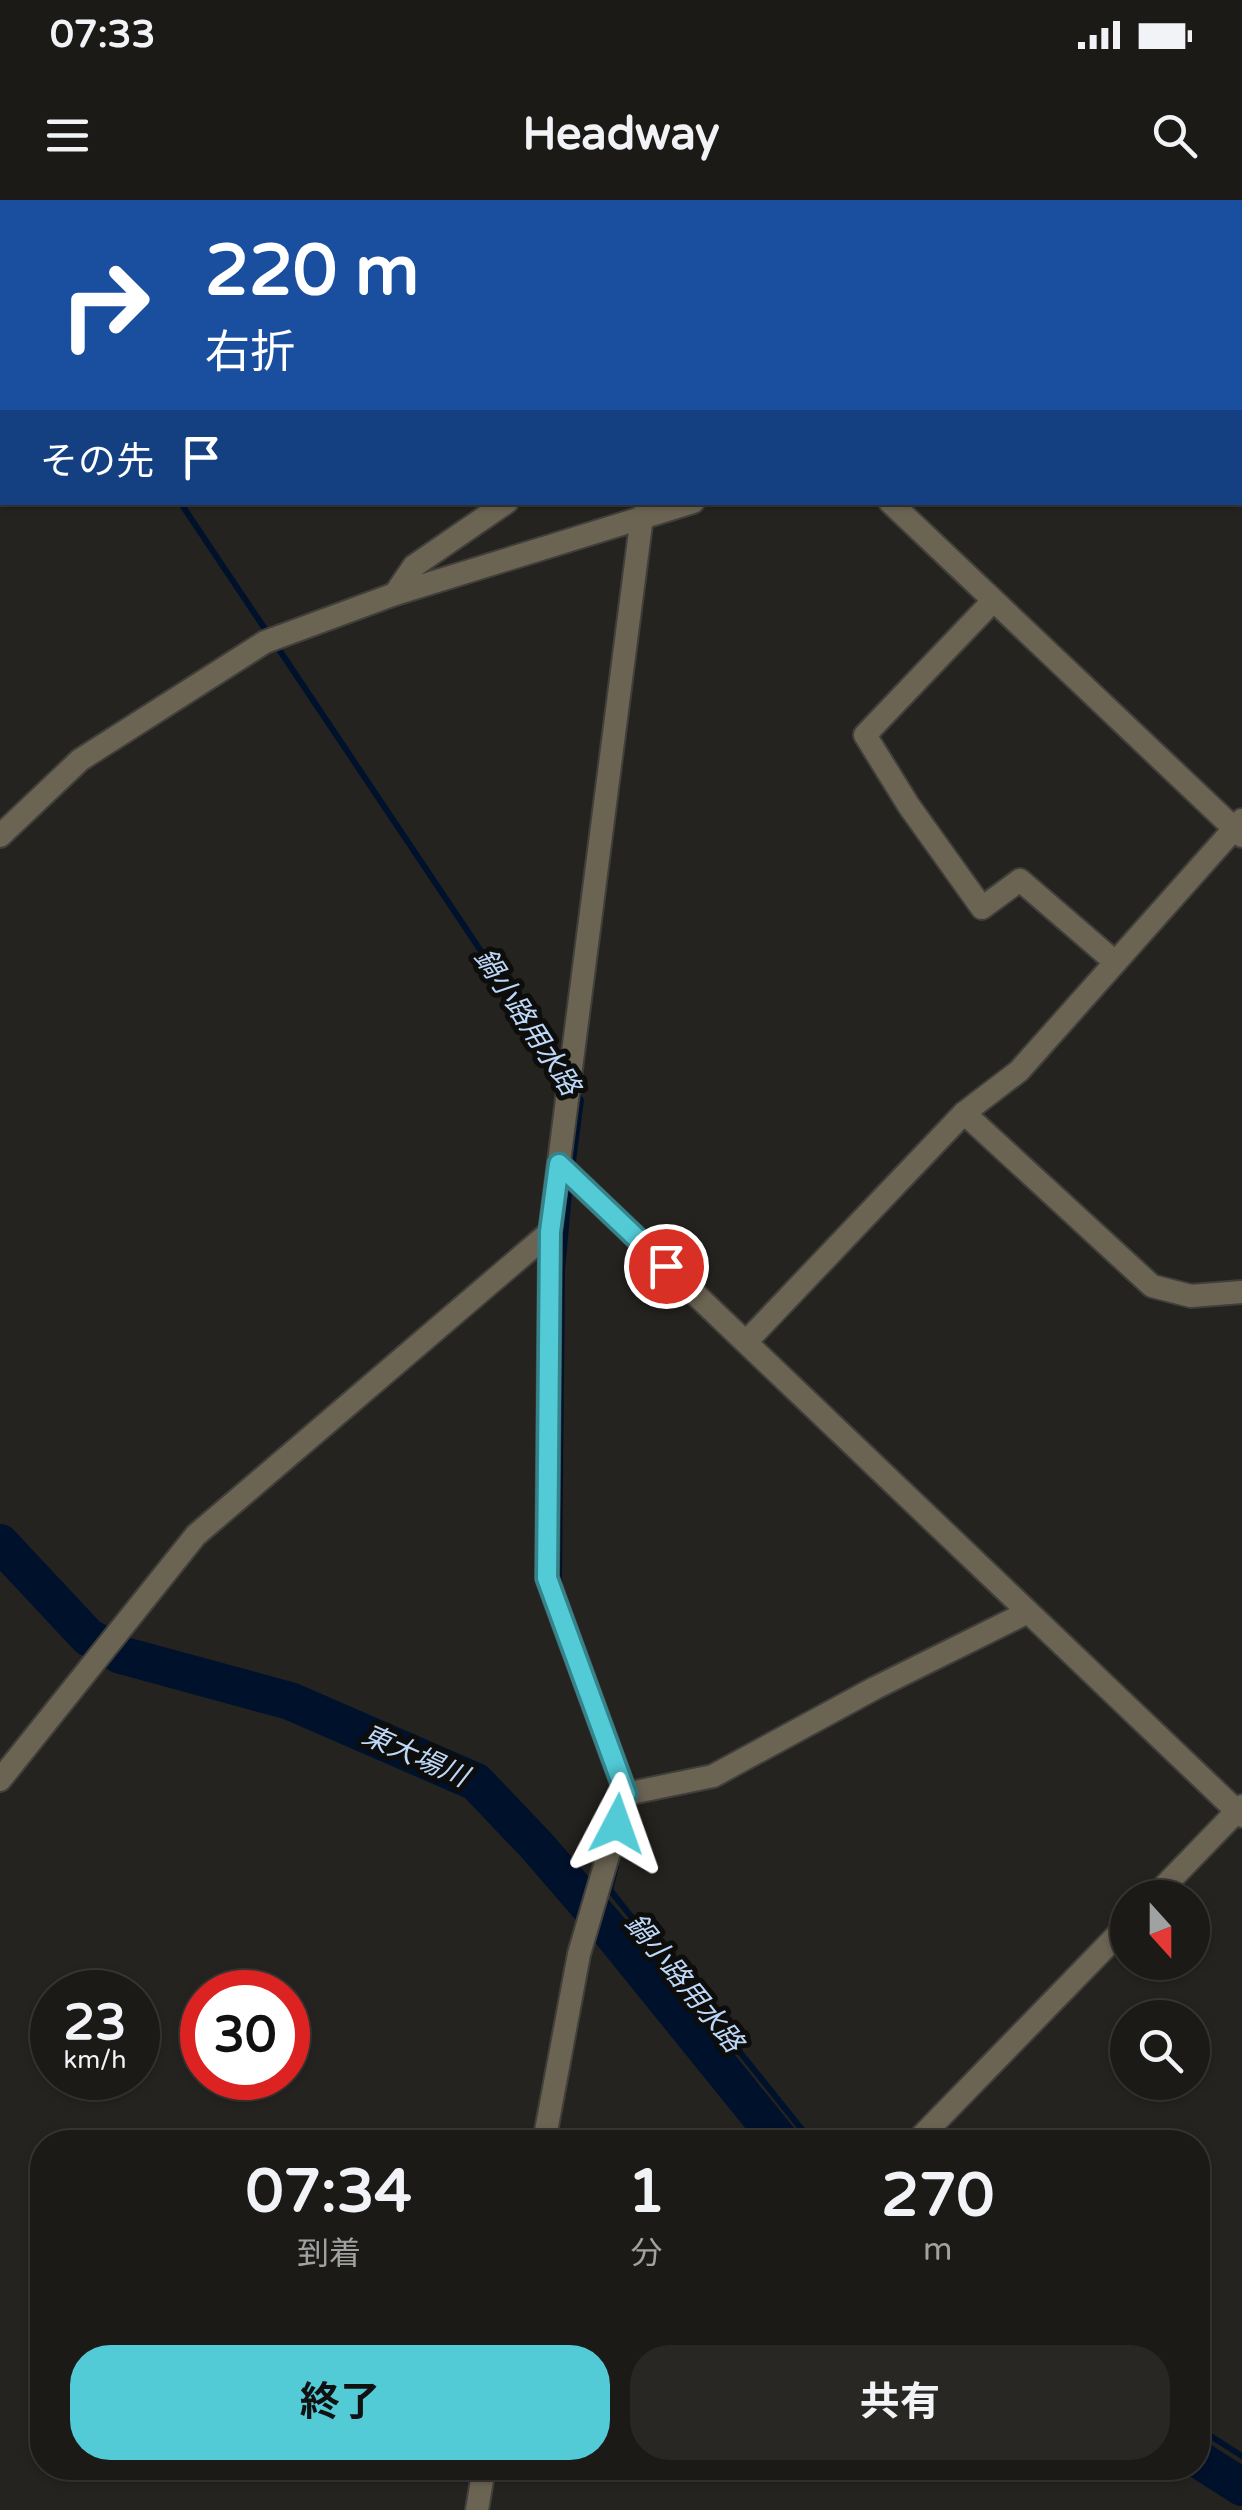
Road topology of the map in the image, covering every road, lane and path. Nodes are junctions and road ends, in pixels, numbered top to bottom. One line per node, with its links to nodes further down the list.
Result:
1 (503, 505): 5 (street)
2 (676, 505): 4 (street)
3 (893, 505): 6 (street)
4 (649, 510): 5 (street); 11 (street)
5 (394, 594): 8 (street)
6 (993, 601): 7 (street); 9 (street)
7 (1239, 828): 9 (street)
8 (0, 836)
9 (1116, 962): 10 (street)
10 (964, 1113): 13 (street); 14 (street)
11 (559, 1164): 12 (street); 14 (street)
12 (550, 1232): 16 (street); 17 (street)
13 (1242, 1292)
14 (746, 1342): 15 (street)
15 (1028, 1612): 17 (street); 18 (street)
16 (0, 1780)
17 (626, 1794): 21 (street)
18 (1240, 1811): 19 (street)
19 (1172, 1880)
20 (1110, 1943): 22 (street)
21 (546, 2130)
22 (928, 2130)
23 (482, 2480): 24 (street)
24 (476, 2510)

